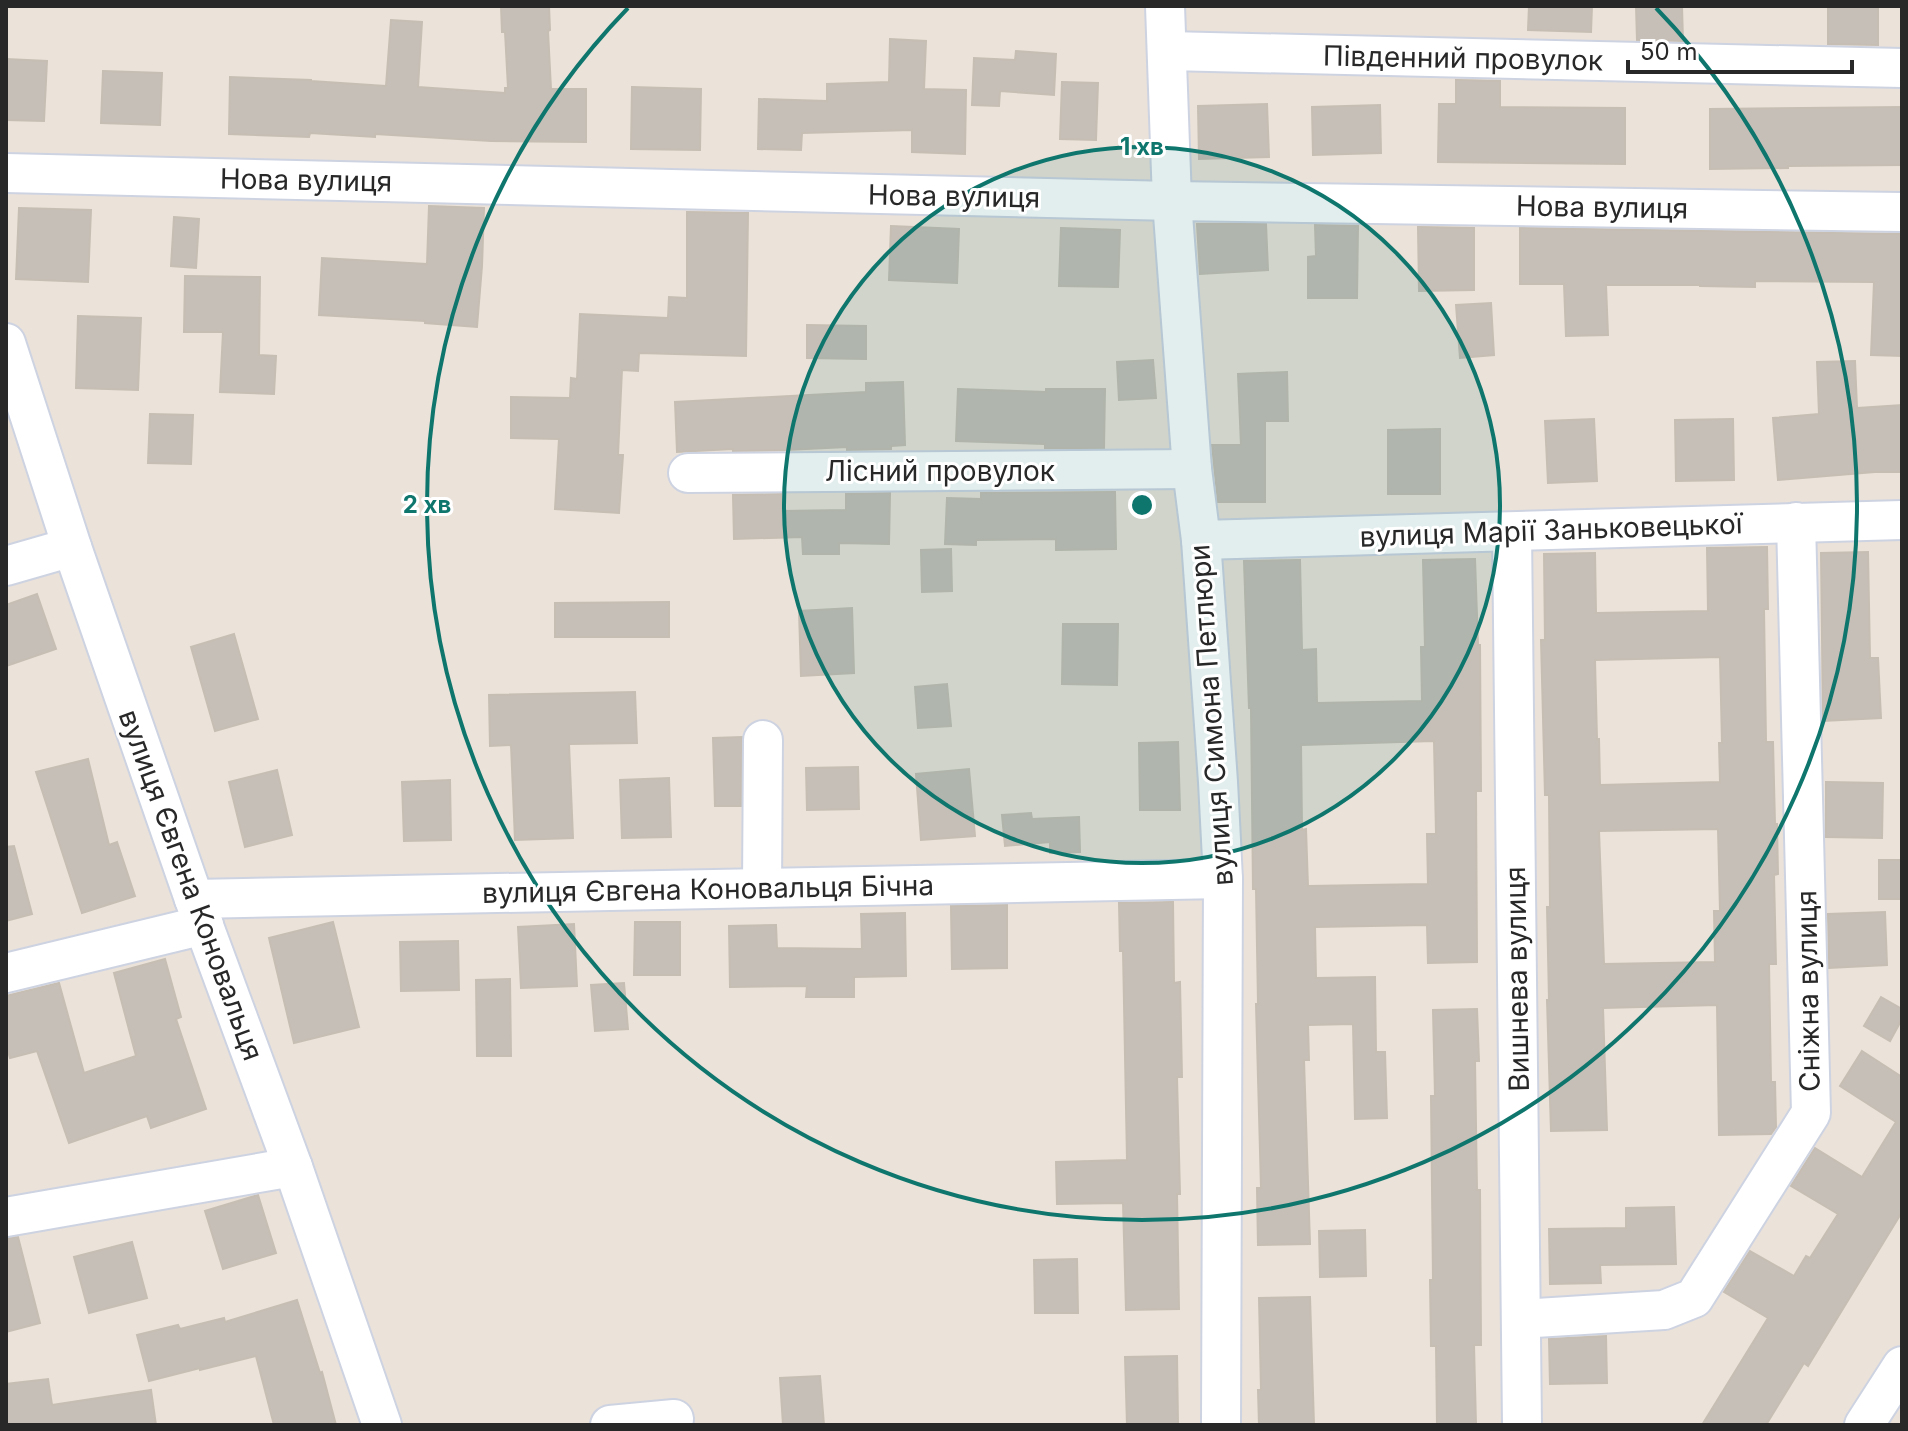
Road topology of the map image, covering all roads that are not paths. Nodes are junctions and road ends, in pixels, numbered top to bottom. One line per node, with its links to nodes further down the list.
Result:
1 (1165, 6): 2 (street, вулиця Симона Петлюри)
2 (1168, 51): 3 (street, Південний провулок); 5 (street, вулиця Симона Петлюри)
3 (1902, 68)
4 (6, 173): 5 (street, Нова вулиця)
5 (1172, 201): 6 (street, Нова вулиця); 8 (street, вулиця Симона Петлюри)
6 (1902, 212)
7 (6, 343): 14 (street, вулиця Євгена Коновальця)
8 (1192, 469): 9 (street, Лісний провулок); 13 (street, вулиця Симона Петлюри)
9 (688, 473)
10 (1902, 520): 11 (street, вулиця Марії Заньковецької)
11 (1796, 522): 12 (street, вулиця Марії Заньковецької); 23 (street, Сніжна вулиця)
12 (1512, 532): 13 (street, вулиця Марії Заньковецької); 23 (street, Вишнева вулиця)
13 (1201, 540): 17 (street, вулиця Симона Петлюри)
14 (72, 547): 15 (street); 19 (street, вулиця Євгена Коновальця)
15 (6, 566)
16 (763, 740): 18 (street)
17 (1223, 879): 18 (street, вулиця Євгена Коновальця Бічна); 28 (street, вулиця Симона Петлюри)
18 (762, 888): 19 (street, вулиця Євгена Коновальця Бічна)
19 (199, 912): 20 (street, вулиця Євгена Коновальця Бічна); 21 (street, вулиця Євгена Коновальця)
20 (6, 973)
21 (293, 1167): 22 (street); 26 (street, вулиця Євгена Коновальця)
22 (6, 1217)
23 (1521, 1319): 29 (street, Вишнева вулиця)
24 (1902, 1366): 30 (street)
25 (674, 1419): 27 (street)
26 (382, 1425)
27 (610, 1425)
28 (1221, 1425)
29 (1522, 1425)
30 (1864, 1425)

